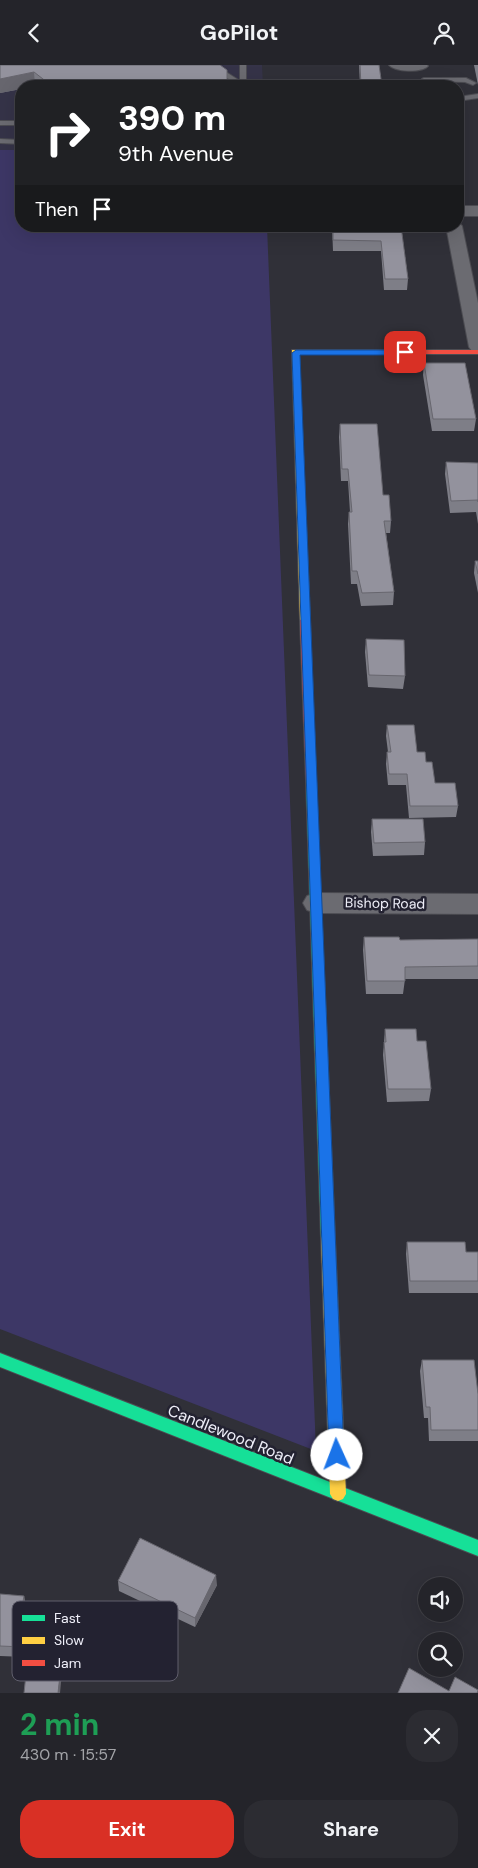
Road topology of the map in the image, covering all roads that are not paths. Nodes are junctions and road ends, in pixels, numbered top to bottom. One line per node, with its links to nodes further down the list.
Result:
1 (211, 65): 5 (lane)
2 (243, 65): 6 (lane)
3 (396, 65): 4 (street)
4 (421, 65): 7 (street)
5 (234, 80)
6 (243, 80)
7 (424, 80)
8 (464, 80): 9 (lane)
9 (473, 83)
10 (476, 96): 11 (lane)
11 (464, 98)
12 (0, 123): 13 (lane)
13 (15, 123)
14 (0, 141): 15 (lane)
15 (15, 141)
16 (464, 211): 17 (street)
17 (478, 211)
18 (455, 232): 19 (street)
19 (478, 347)
20 (478, 352): 21 (street)
21 (316, 903): 22 (street, Bishop Road); 24 (street)
22 (466, 904)
23 (0, 1360): 24 (street, Candlewood Road)
24 (338, 1494): 25 (street, Candlewood Road)
25 (478, 1548)

